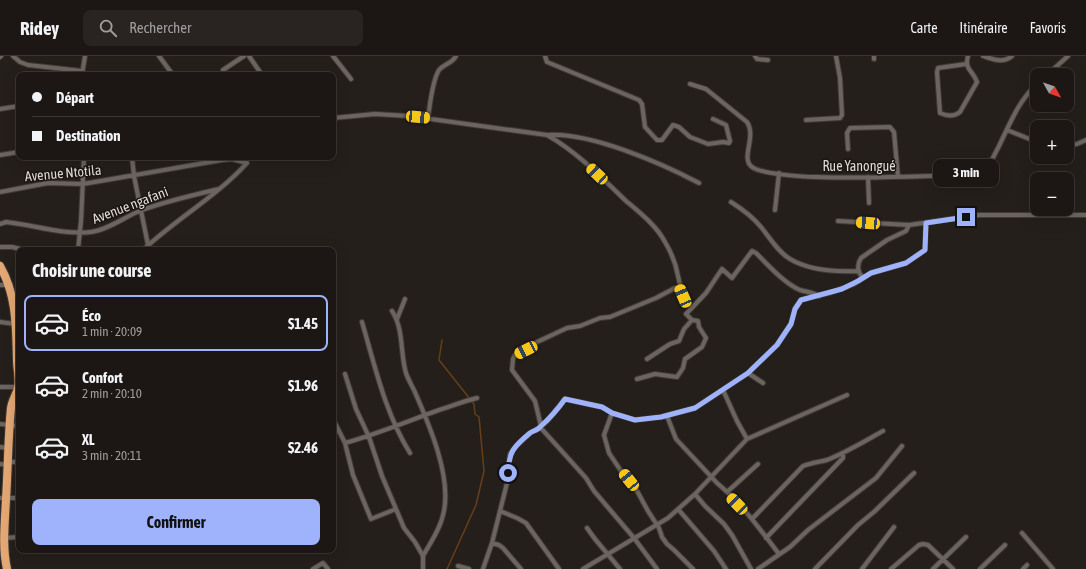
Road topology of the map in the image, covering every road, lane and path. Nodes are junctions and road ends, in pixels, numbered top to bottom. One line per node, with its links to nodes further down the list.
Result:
1 (13, 56): 19 (street)
2 (85, 56): 20 (street)
3 (159, 56): 21 (street)
4 (244, 56): 18 (street)
5 (249, 56): 22 (street)
6 (333, 56): 23 (street)
7 (456, 56): 29 (street)
8 (545, 56): 30 (street)
9 (755, 56): 15 (street)
10 (836, 56): 31 (street)
11 (968, 56): 16 (street)
12 (982, 56): 13 (street)
13 (1012, 56)
14 (1068, 56): 17 (street)
15 (768, 60)
16 (966, 64): 16 (street)
17 (1055, 68)
18 (223, 70)
19 (75, 72)
20 (82, 72)
21 (172, 72)
22 (260, 72)
23 (351, 79)
24 (690, 84): 44 (street, Rue Yanongué)
25 (1030, 92): 32 (street, Rue Yanongué)
26 (16, 106): 27 (street)
27 (0, 108)
28 (336, 118): 29 (street)
29 (428, 118): 33 (street)
30 (713, 119)
31 (806, 120)
32 (1007, 130): 34 (street); 47 (street, Rue Yanongué)
33 (547, 135): 48 (street); 71 (street)
34 (1030, 139)
35 (1086, 140): 36 (street)
36 (1074, 144)
37 (848, 149): 47 (street)
38 (16, 152): 39 (street)
39 (0, 155)
40 (84, 160): 49 (street)
41 (132, 160): 45 (street)
42 (222, 160): 45 (street, Avenue Ntotila)
43 (236, 160): 50 (street, Avenue Ntotila)
44 (779, 173): 46 (street, Rue Yanongué); 55 (street)
45 (134, 176): 49 (street, Avenue Ntotila); 54 (street)
46 (868, 177): 47 (street, Rue Yanongué); 53 (street)
47 (898, 177)
48 (699, 183)
49 (83, 184): 51 (street, Avenue Ntotila); 61 (street)
50 (221, 188): 54 (street, Avenue ngafani); 62 (street)
51 (0, 192)
52 (731, 202): 67 (street)
53 (869, 203)
54 (141, 210): 61 (street, Avenue ngafani); 62 (street)
55 (775, 210)
56 (1086, 215): 58 (street)
57 (838, 221): 60 (street)
58 (926, 223): 60 (street); 68 (street)
59 (0, 224): 61 (street, Avenue ngafani)
60 (909, 225): 67 (street)
61 (80, 232): 64 (street)
62 (148, 245)
63 (0, 247): 65 (street)
64 (78, 247)
65 (16, 248)
66 (0, 266): 70 (highway)
67 (859, 271): 68 (street)
68 (863, 277): 73 (street)
69 (0, 285): 70 (street)
70 (9, 285): 80 (highway)
71 (679, 288): 72 (street); 100 (street)
72 (683, 296)
73 (819, 296): 77 (street); 82 (street)
74 (405, 299): 76 (street)
75 (392, 311): 76 (street)
76 (397, 319): 93 (street)
77 (692, 320): 81 (street); 84 (street)
78 (0, 322): 80 (street)
79 (362, 322): 99 (street)
80 (16, 324)
81 (647, 359)
82 (748, 373): 85 (street); 88 (street)
83 (345, 374): 102 (street)
84 (637, 379)
85 (763, 383)
86 (0, 387): 87 (street)
87 (16, 387)
88 (723, 390): 94 (street); 103 (street)
89 (16, 394): 96 (highway)
90 (847, 394): 103 (street)
91 (477, 398): 93 (street)
92 (612, 413): 94 (street); 100 (street); 122 (street)
93 (424, 416): 99 (street); 135 (street)
94 (667, 416): 113 (street)
95 (0, 424): 96 (street)
96 (10, 425): 98 (street); 106 (highway)
97 (336, 425): 104 (street)
98 (16, 426)
99 (396, 426): 102 (street); 107 (street)
100 (540, 427): 120 (street); 129 (street)
101 (883, 431): 108 (street)
102 (369, 436): 104 (street); 118 (street)
103 (747, 439): 113 (street)
104 (345, 443): 118 (street)
105 (902, 446): 134 (street)
106 (4, 447): 110 (highway)
107 (410, 453)
108 (843, 453): 121 (street); 130 (street)
109 (16, 462): 110 (street)
110 (5, 463): 116 (highway)
111 (758, 464): 114 (street)
112 (914, 474): 154 (street)
113 (712, 477): 114 (street); 115 (street)
114 (727, 492): 121 (street)
115 (695, 494): 119 (street); 152 (street)
116 (3, 498): 117 (street); 126 (highway)
117 (16, 498)
118 (396, 509): 135 (street)
119 (678, 509): 122 (street); 151 (street)
120 (500, 512): 131 (street); 146 (street)
121 (752, 519): 130 (street)
122 (657, 524): 129 (street); 150 (street)
123 (894, 527): 155 (street)
124 (587, 528): 133 (street)
125 (1022, 533): 161 (street)
126 (3, 536): 127 (street); 139 (highway)
127 (16, 537)
128 (966, 537): 136 (street)
129 (634, 538): 133 (street); 149 (street)
130 (766, 538): 134 (street)
131 (492, 543): 144 (street); 145 (street)
132 (1005, 545): 159 (street)
133 (608, 554): 147 (street); 148 (street)
134 (779, 554): 153 (street)
135 (423, 556): 142 (street)
136 (943, 559): 156 (street); 157 (street); 158 (street)
137 (1027, 565): 160 (street)
138 (458, 566): 143 (street)
139 (5, 568)
140 (312, 569): 141 (street)
141 (328, 569)
142 (423, 569)
143 (469, 569)
144 (483, 569)
145 (521, 569)
146 (559, 569)
147 (584, 569)
148 (620, 569)
149 (657, 569)
150 (693, 569)
151 (726, 569)
152 (752, 569)
153 (758, 569)
154 (815, 569)
155 (862, 569)
156 (891, 569)
157 (933, 569)
158 (953, 569)
159 (980, 569)
160 (1023, 569)
161 (1052, 569)

